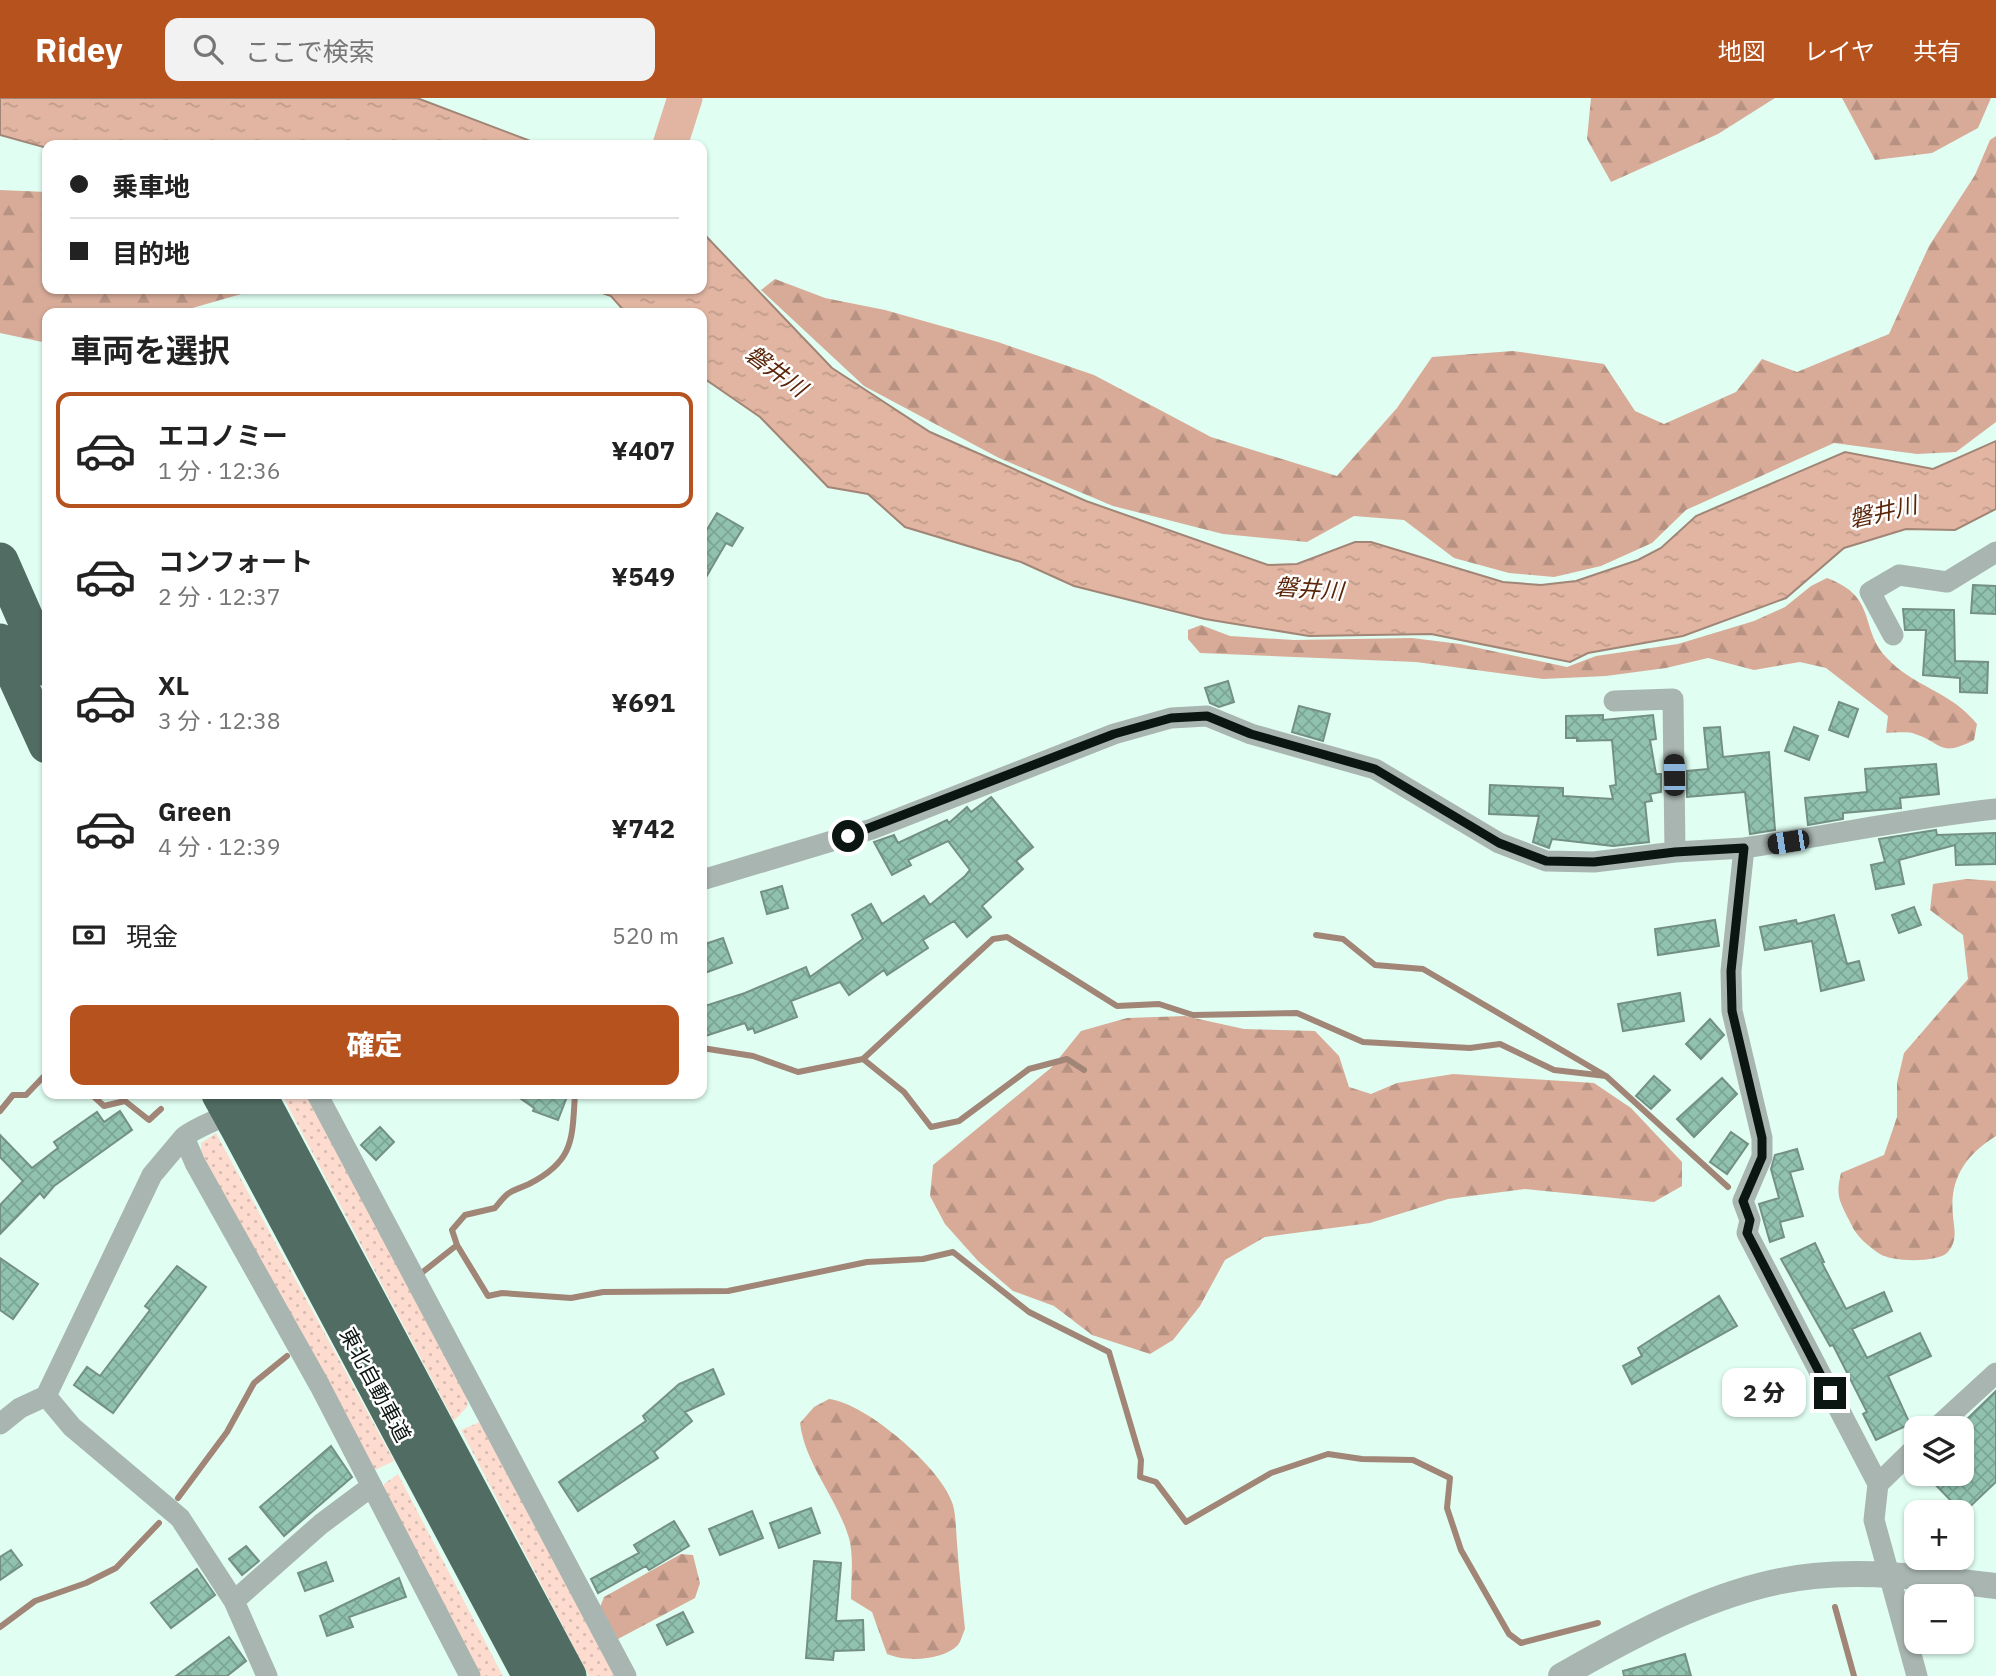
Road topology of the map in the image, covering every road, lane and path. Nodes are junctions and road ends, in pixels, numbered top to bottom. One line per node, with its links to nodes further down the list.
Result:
1 (1996, 552): 3 (street)
2 (0, 561): 5 (highway)
3 (1893, 635)
4 (0, 642): 7 (highway)
5 (42, 657)
6 (1614, 701): 10 (street)
7 (42, 734)
8 (1996, 808): 9 (street)
9 (1744, 848): 10 (street); 19 (street)
10 (1675, 852): 11 (street)
11 (707, 878)
12 (320, 1099): 28 (street)
13 (228, 1111): 15 (street); 20 (street); 26 (highway, 東北自動車道); 27 (highway, 東北自動車道)
14 (1996, 1373): 16 (street)
15 (46, 1396): 17 (street); 23 (street)
16 (1949, 1416)
17 (0, 1424)
18 (1904, 1459): 19 (street)
19 (1878, 1484): 21 (street)
20 (372, 1486): 23 (street); 25 (street)
21 (1889, 1574): 22 (street); 29 (street); 30 (street)
22 (1996, 1586)
23 (234, 1601): 24 (street)
24 (267, 1676)
25 (470, 1676)
26 (531, 1676)
27 (568, 1676)
28 (626, 1676)
29 (1561, 1676)
30 (1917, 1676)

